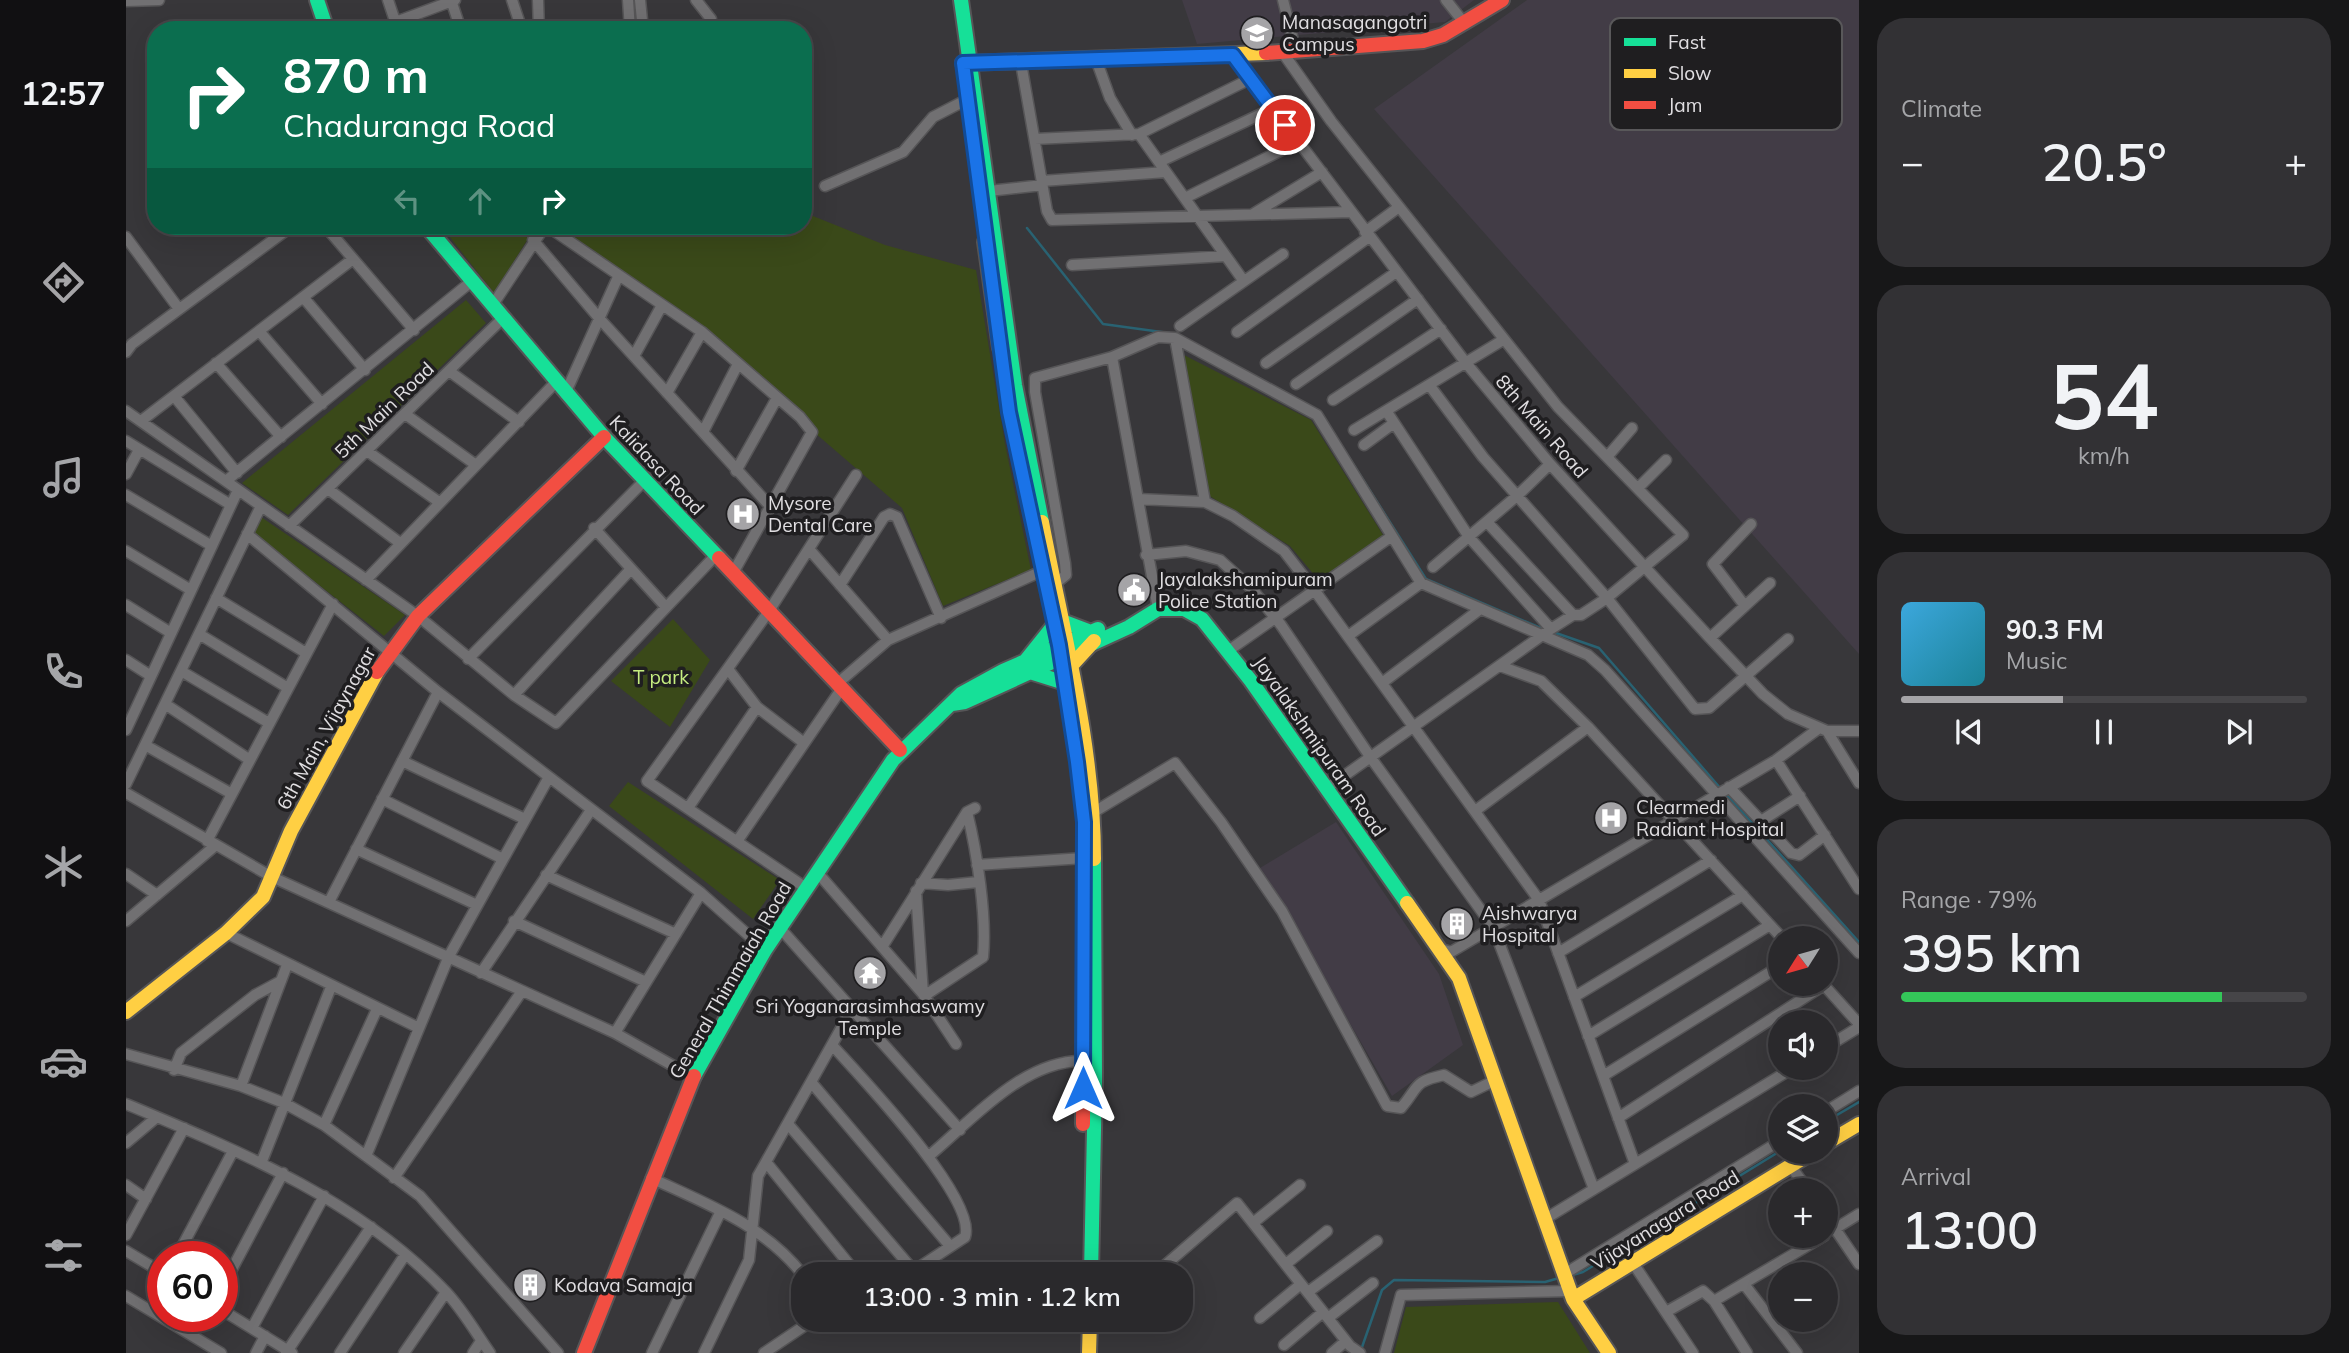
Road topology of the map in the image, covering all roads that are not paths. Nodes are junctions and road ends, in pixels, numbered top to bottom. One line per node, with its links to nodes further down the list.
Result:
1 (159, 0): 15 (street)
2 (317, 0): 17 (street)
3 (388, 0): 18 (street)
4 (453, 0): 19 (street); 20 (street)
5 (512, 0): 21 (street)
6 (538, 0): 22 (street)
7 (628, 0): 23 (street)
8 (640, 0): 24 (street)
9 (696, 0): 16 (street)
10 (953, 0): 30 (street)
11 (961, 0): 30 (street)
12 (1283, 0): 26 (street)
13 (1446, 0): 25 (street)
14 (1502, 0): 25 (street)
15 (126, 1)
16 (711, 19)
17 (324, 21)
18 (395, 21)
19 (408, 21)
20 (459, 21)
21 (519, 21)
22 (538, 21)
23 (629, 21)
24 (642, 21)
25 (1465, 24): 26 (street)
26 (1289, 52): 27 (street); 44 (street)
27 (1233, 55): 28 (street); 31 (street, 8th Main Road)
28 (1097, 62): 29 (street); 34 (street)
29 (1021, 63): 30 (street); 35 (street)
30 (967, 64): 32 (street); 42 (street)
31 (1250, 79): 33 (street, 8th Main Road); 34 (street)
32 (968, 99): 41 (street); 148 (street)
33 (1272, 109): 36 (street, 8th Main Road); 37 (street)
34 (1135, 135): 35 (street); 37 (street)
35 (1035, 139): 40 (street)
36 (1298, 142): 39 (street, 8th Main Road); 43 (street)
37 (1159, 162): 38 (street)
38 (1166, 172): 40 (street); 43 (street)
39 (1322, 173): 45 (street, 8th Main Road); 47 (street)
40 (1043, 183): 42 (street); 46 (street)
41 (825, 186)
42 (989, 191): 151 (street)
43 (1185, 198): 46 (street)
44 (1399, 207): 48 (street); 78 (street)
45 (1350, 212): 47 (street); 48 (street, 8th Main Road)
46 (1196, 214): 47 (street); 57 (street)
47 (1251, 215)
48 (1367, 234): 60 (street, 8th Main Road); 76 (street)
49 (280, 235): 68 (street)
50 (333, 235): 58 (street)
51 (434, 235): 63 (street, Kalidasa Road)
52 (538, 235): 55 (street)
53 (559, 235): 61 (street)
54 (126, 237): 68 (street)
55 (533, 240): 66 (street); 70 (street)
56 (1283, 254): 62 (street)
57 (1226, 256): 59 (street); 62 (street)
58 (353, 258): 64 (street); 73 (street)
59 (1072, 265)
60 (1395, 273): 65 (street, 8th Main Road); 83 (street)
61 (618, 277): 67 (street); 70 (street)
62 (1243, 280): 71 (street)
63 (472, 281): 66 (street, Kalidasa Road); 73 (street)
64 (303, 297): 74 (street); 86 (street)
65 (1418, 299): 72 (street, 8th Main Road); 88 (street)
66 (492, 306): 69 (street, Kalidasa Road)
67 (661, 307): 75 (street); 80 (street)
68 (179, 309): 79 (street)
69 (502, 318): 87 (street, 5th Main Road); 90 (street, Kalidasa Road)
70 (599, 318): 80 (street); 90 (street)
71 (1180, 326)
72 (1441, 329): 84 (street, 8th Main Road); 94 (street)
73 (414, 330): 86 (street)
74 (259, 331): 82 (street); 95 (street)
75 (702, 332): 85 (street); 91 (street)
76 (1237, 332)
77 (1175, 338): 81 (street); 128 (street); 137 (street)
78 (1503, 340): 84 (street); 111 (street)
79 (126, 352)
80 (634, 356): 91 (street)
81 (1112, 357): 126 (street); 151 (street)
82 (216, 363): 92 (street); 105 (street)
83 (1266, 363)
84 (1466, 363): 89 (street); 113 (street, 8th Main Road)
85 (738, 364): 93 (street); 104 (street)
86 (365, 370): 95 (street)
87 (449, 371): 98 (street, 5th Main Road); 100 (street)
88 (1296, 384)
89 (1430, 386): 97 (street); 125 (street)
90 (560, 388): 100 (street); 106 (street, Kalidasa Road)
91 (667, 393): 104 (street)
92 (174, 396): 99 (street); 116 (street)
93 (777, 398): 115 (street); 130 (street)
94 (1333, 400)
95 (322, 404): 105 (street)
96 (126, 411): 99 (street)
97 (1387, 412): 101 (street); 103 (street)
98 (405, 414): 110 (street, 5th Main Road); 114 (street)
99 (141, 421): 120 (street)
100 (519, 422): 114 (street)
101 (1394, 423): 108 (street); 138 (street)
102 (1632, 428): 111 (street)
103 (1354, 430)
104 (703, 432): 115 (street)
105 (281, 437): 116 (street)
106 (604, 437): 119 (street, Kalidasa Road); 167 (street, 6th Main, Vijaynagar)
107 (126, 441): 109 (street)
108 (1364, 445)
109 (139, 450): 117 (street); 129 (street)
110 (367, 451): 122 (street, 5th Main Road); 127 (street)
111 (1607, 457): 121 (street)
112 (1666, 460): 121 (street)
113 (1550, 464): 125 (street); 145 (street, 8th Main Road)
114 (476, 466): 127 (street)
115 (736, 471): 130 (street)
116 (236, 473): 120 (street)
117 (126, 474)
118 (856, 475): 141 (street)
119 (645, 480): 135 (street); 143 (street, Kalidasa Road)
120 (226, 481): 123 (street)
121 (1638, 488): 145 (street)
122 (328, 489): 134 (street, 5th Main Road); 139 (street)
123 (238, 490): 129 (street); 131 (street)
124 (126, 495): 140 (street)
125 (1518, 495): 132 (street); 158 (street)
126 (1138, 499): 128 (street); 144 (street)
127 (439, 502): 139 (street)
128 (1205, 502): 156 (street)
129 (231, 505): 140 (street)
130 (769, 505): 149 (street)
131 (261, 506): 134 (street); 136 (street)
132 (1487, 522): 138 (street); 166 (street)
133 (1751, 524): 162 (street)
134 (289, 526): 150 (street)
135 (594, 528): 147 (street); 184 (street)
136 (247, 534): 157 (street); 159 (street)
137 (1392, 536): 152 (street); 156 (street)
138 (1469, 537): 146 (street); 171 (street)
139 (400, 543): 150 (street)
140 (212, 547): 155 (street)
141 (809, 549): 154 (street); 165 (street)
142 (126, 551): 155 (street)
143 (716, 555): 149 (street, Kalidasa Road); 161 (street)
144 (1146, 555): 163 (street); 169 (street)
145 (1646, 566): 158 (street); 177 (street, 8th Main Road)
146 (1433, 567)
147 (631, 569): 161 (street); 197 (street)
148 (1042, 571): 168 (street); 170 (street)
149 (733, 573): 165 (street, Kalidasa Road)
150 (366, 580): 167 (street)
151 (1055, 583): 170 (street)
152 (1421, 583): 164 (street); 175 (street)
153 (1770, 583): 162 (street)
154 (840, 585): 168 (street); 179 (street)
155 (191, 590): 172 (street)
156 (1315, 590): 169 (street); 175 (street)
157 (216, 598): 173 (street); 183 (street)
158 (1607, 598): 166 (street); 190 (street)
159 (333, 604): 182 (street); 183 (street)
160 (126, 605): 172 (street)
161 (665, 606): 197 (street)
162 (1745, 606): 177 (street)
163 (1158, 609): 174 (street); 181 (street, Jayalakshmipuram Road)
164 (1479, 610): 176 (street); 193 (street)
165 (769, 611): 188 (street); 194 (street, Kalidasa Road)
166 (1573, 615): 171 (street)
167 (418, 616): 182 (street, 6th Main, Vijaynagar); 184 (street)
168 (941, 618): 179 (street)
169 (1276, 618): 181 (street); 209 (street)
170 (1058, 623): 174 (street); 180 (street); 186 (street)
171 (1551, 629): 176 (street)
172 (171, 633): 191 (street)
173 (199, 634): 189 (street); 195 (street)
174 (1093, 636): 180 (street); 180 (street)
175 (1348, 636): 193 (street)
176 (1539, 637): 187 (street); 220 (street)
177 (1710, 638): 190 (street, 8th Main Road)
178 (1788, 639): 190 (street)
179 (888, 640): 194 (street)
180 (1065, 651): 186 (street); 192 (street); 226 (street)
181 (1228, 651): 216 (street, Jayalakshmipuram Road)
182 (389, 652): 196 (street); 241 (street, 6th Main, Vijaynagar)
183 (306, 653): 195 (street)
184 (468, 659): 197 (street)
185 (126, 660): 191 (street)
186 (1028, 666): 192 (street); 208 (street, General Thimmaiah Road)
187 (1500, 666): 202 (street); 203 (street)
188 (727, 669): 199 (street); 223 (street)
189 (181, 671): 198 (street); 200 (street)
190 (1746, 675): 204 (street, 8th Main Road)
191 (151, 677): 201 (street)
192 (1065, 683): 226 (street)
193 (1382, 683): 203 (street)
194 (840, 686): 206 (street); 208 (street, Kalidasa Road)
195 (288, 688): 200 (street)
196 (438, 692): 212 (street); 213 (street)
197 (514, 695)
198 (165, 704): 207 (street); 210 (street)
199 (757, 707): 206 (street); 223 (street)
200 (269, 723): 210 (street)
201 (127, 726)
202 (1588, 727): 225 (street); 228 (street)
203 (1414, 728): 209 (street); 225 (street)
204 (1822, 730): 205 (street); 211 (street); 214 (street, 8th Main Road)
205 (1859, 731)
206 (804, 743): 231 (street)
207 (145, 745): 215 (street); 219 (street)
208 (896, 755): 238 (street, General Thimmaiah Road)
209 (1371, 758): 216 (street); 255 (street)
210 (250, 760): 219 (street)
211 (1776, 760): 217 (street); 221 (street)
212 (402, 761): 222 (street); 227 (street)
213 (549, 777): 224 (street); 227 (street)
214 (1859, 783)
215 (126, 784)
216 (1327, 788): 261 (street, Jayalakshmipuram Road)
217 (1729, 788): 220 (street); 229 (street)
218 (126, 793): 232 (street)
219 (232, 794): 232 (street)
220 (1717, 795): 228 (street); 264 (street)
221 (1800, 796): 229 (street); 230 (street)
222 (382, 799): 233 (street); 235 (street)
223 (688, 808): 231 (street)
224 (591, 810): 240 (street); 246 (street)
225 (1475, 811): 249 (street)
226 (1088, 813): 234 (street); 292 (street); 348 (street)
227 (525, 819): 235 (street)
228 (1674, 820): 236 (street); 249 (street)
229 (1760, 821): 230 (street)
230 (1825, 835): 245 (street)
231 (738, 840): 244 (street)
232 (211, 843): 241 (street); 247 (street)
233 (356, 849): 250 (street); 251 (street)
234 (1084, 858): 237 (street); 288 (street)
235 (503, 859): 251 (street)
236 (1711, 860): 248 (street); 263 (street)
237 (977, 865): 242 (street); 243 (street)
238 (817, 872): 244 (street, General Thimmaiah Road); 260 (street)
239 (126, 874): 247 (street)
240 (546, 875): 253 (street); 259 (street)
241 (272, 877): 250 (street); 258 (street, 6th Main, Vijaynagar)
242 (978, 882): 243 (street); 273 (street)
243 (919, 887): 260 (street); 273 (street)
244 (806, 888): 257 (street, General Thimmaiah Road)
245 (1859, 889)
246 (701, 893): 259 (street); 262 (street)
247 (157, 895): 252 (street)
248 (1743, 895): 254 (street); 276 (street)
249 (1539, 900): 255 (street); 263 (street)
250 (329, 902): 265 (street)
251 (477, 905): 265 (street)
252 (126, 921)
253 (514, 921): 267 (street); 270 (street)
254 (1770, 926)
255 (1493, 927): 261 (street); 323 (street)
256 (1768, 927): 283 (street)
257 (780, 928): 262 (street, General Thimmaiah Road); 278 (street)
258 (226, 933): 266 (street); 279 (street, 6th Main, Vijaynagar)
259 (676, 934): 270 (street)
260 (882, 947): 273 (street)
261 (1441, 949): 292 (street, Jayalakshmipuram Road)
262 (765, 950): 291 (street, General Thimmaiah Road)
263 (1558, 953): 276 (street)
264 (1859, 953)
265 (449, 956): 267 (street); 281 (street)
266 (286, 965): 269 (street); 271 (street)
267 (481, 973): 272 (street)
268 (1768, 973): 290 (street)
269 (281, 981): 289 (street); 295 (street)
270 (646, 982): 282 (street)
271 (331, 987): 277 (street); 297 (street)
272 (522, 992): 282 (street); 318 (street)
273 (924, 995): 285 (street)
274 (1806, 996): 301 (street)
275 (1834, 996): 280 (street)
276 (1574, 997): 283 (street)
277 (377, 1009): 281 (street); 304 (street)
278 (852, 1009): 286 (street); 306 (street)
279 (126, 1012)
280 (1859, 1026): 284 (street)
281 (417, 1027): 311 (street)
282 (615, 1034): 291 (street)
283 (1588, 1036): 290 (street)
284 (1838, 1040)
285 (956, 1044)
286 (832, 1045): 294 (street); 312 (street)
287 (126, 1054): 289 (street)
288 (1083, 1061): 306 (street); 347 (street)
289 (174, 1070): 295 (street)
290 (1603, 1076): 301 (street)
291 (693, 1077): 319 (street, General Thimmaiah Road)
292 (1496, 1080): 328 (street, Jayalakshmipuram Road)
293 (1773, 1080): 315 (street)
294 (811, 1082): 302 (street); 338 (street)
295 (241, 1086): 297 (street)
296 (1859, 1091): 299 (street)
297 (285, 1103): 304 (street); 313 (street)
298 (126, 1104): 300 (street)
299 (1838, 1104)
300 (157, 1117): 305 (street); 308 (street)
301 (1618, 1118): 315 (street)
302 (788, 1124): 314 (street); 345 (street)
303 (1859, 1124): 307 (street)
304 (324, 1125): 311 (street)
305 (184, 1128): 310 (street); 325 (street)
306 (960, 1130): 312 (street)
307 (1838, 1136)
308 (126, 1143)
309 (1768, 1148): 354 (street)
310 (233, 1150): 313 (street); 336 (street)
311 (366, 1156): 318 (street)
312 (929, 1156): 338 (street)
313 (262, 1161): 317 (street)
314 (766, 1162): 330 (street); 344 (street)
315 (1635, 1164): 323 (street)
316 (1790, 1165): 320 (street); 351 (street, Vijayanagara Road)
317 (283, 1173): 324 (street); 342 (street)
318 (394, 1178): 382 (street)
319 (651, 1178): 326 (street); 383 (street, General Thimmaiah Road)
320 (1799, 1178)
321 (126, 1185): 325 (street)
322 (1300, 1185): 329 (street)
323 (1594, 1189): 328 (street)
324 (324, 1196): 331 (street); 366 (street)
325 (146, 1199): 335 (street)
326 (721, 1211): 330 (street); 384 (street)
327 (1859, 1214): 332 (street)
328 (1545, 1219): 354 (street, Jayalakshmipuram Road)
329 (1253, 1223): 349 (street); 352 (street)
330 (751, 1226): 343 (street); 385 (street)
331 (371, 1227): 341 (street); 374 (street)
332 (1838, 1227)
333 (1328, 1231): 352 (street)
334 (1838, 1231): 353 (street)
335 (126, 1235)
336 (185, 1241)
337 (1377, 1241): 357 (street)
338 (950, 1246): 346 (street)
339 (1803, 1248): 356 (street)
340 (126, 1251): 350 (street)
341 (405, 1255): 358 (street); 377 (street)
342 (238, 1257)
343 (793, 1262)
344 (846, 1262)
345 (903, 1262)
346 (926, 1262)
347 (1081, 1262)
348 (1091, 1262)
349 (1169, 1262)
350 (147, 1263)
351 (1633, 1263): 359 (street, Vijayanagara Road); 362 (street)
352 (1286, 1264): 357 (street)
353 (1859, 1264)
354 (1566, 1273): 359 (street, Jayalakshmipuram Road)
355 (1373, 1283): 363 (street)
356 (1744, 1284): 361 (street); 395 (street)
357 (1304, 1288): 363 (street); 364 (street)
358 (446, 1292): 371 (street); 378 (street)
359 (1572, 1295): 391 (street); 392 (street, Jayalakshmipuram Road)
360 (126, 1296): 375 (street)
361 (1714, 1301): 362 (street); 394 (street)
362 (1666, 1312): 393 (street)
363 (1326, 1315): 372 (street); 373 (street)
364 (1260, 1318)
365 (238, 1320): 366 (street)
366 (251, 1328): 370 (street)
367 (795, 1332): 386 (street)
368 (1084, 1332): 387 (street)
369 (1087, 1332): 388 (street)
370 (265, 1336): 374 (street); 376 (street)
371 (481, 1341): 379 (street); 380 (street); 381 (street)
372 (1346, 1341): 389 (street); 390 (street)
373 (1284, 1345)
374 (289, 1352)
375 (221, 1353)
376 (256, 1353)
377 (340, 1353)
378 (404, 1353)
379 (473, 1353)
380 (479, 1353)
381 (490, 1353)
382 (558, 1353)
383 (584, 1353)
384 (652, 1353)
385 (704, 1353)
386 (764, 1353)
387 (1079, 1353)
388 (1089, 1353)
389 (1332, 1353)
390 (1360, 1353)
391 (1385, 1353)
392 (1609, 1353)
393 (1693, 1353)
394 (1747, 1353)
395 (1797, 1353)

